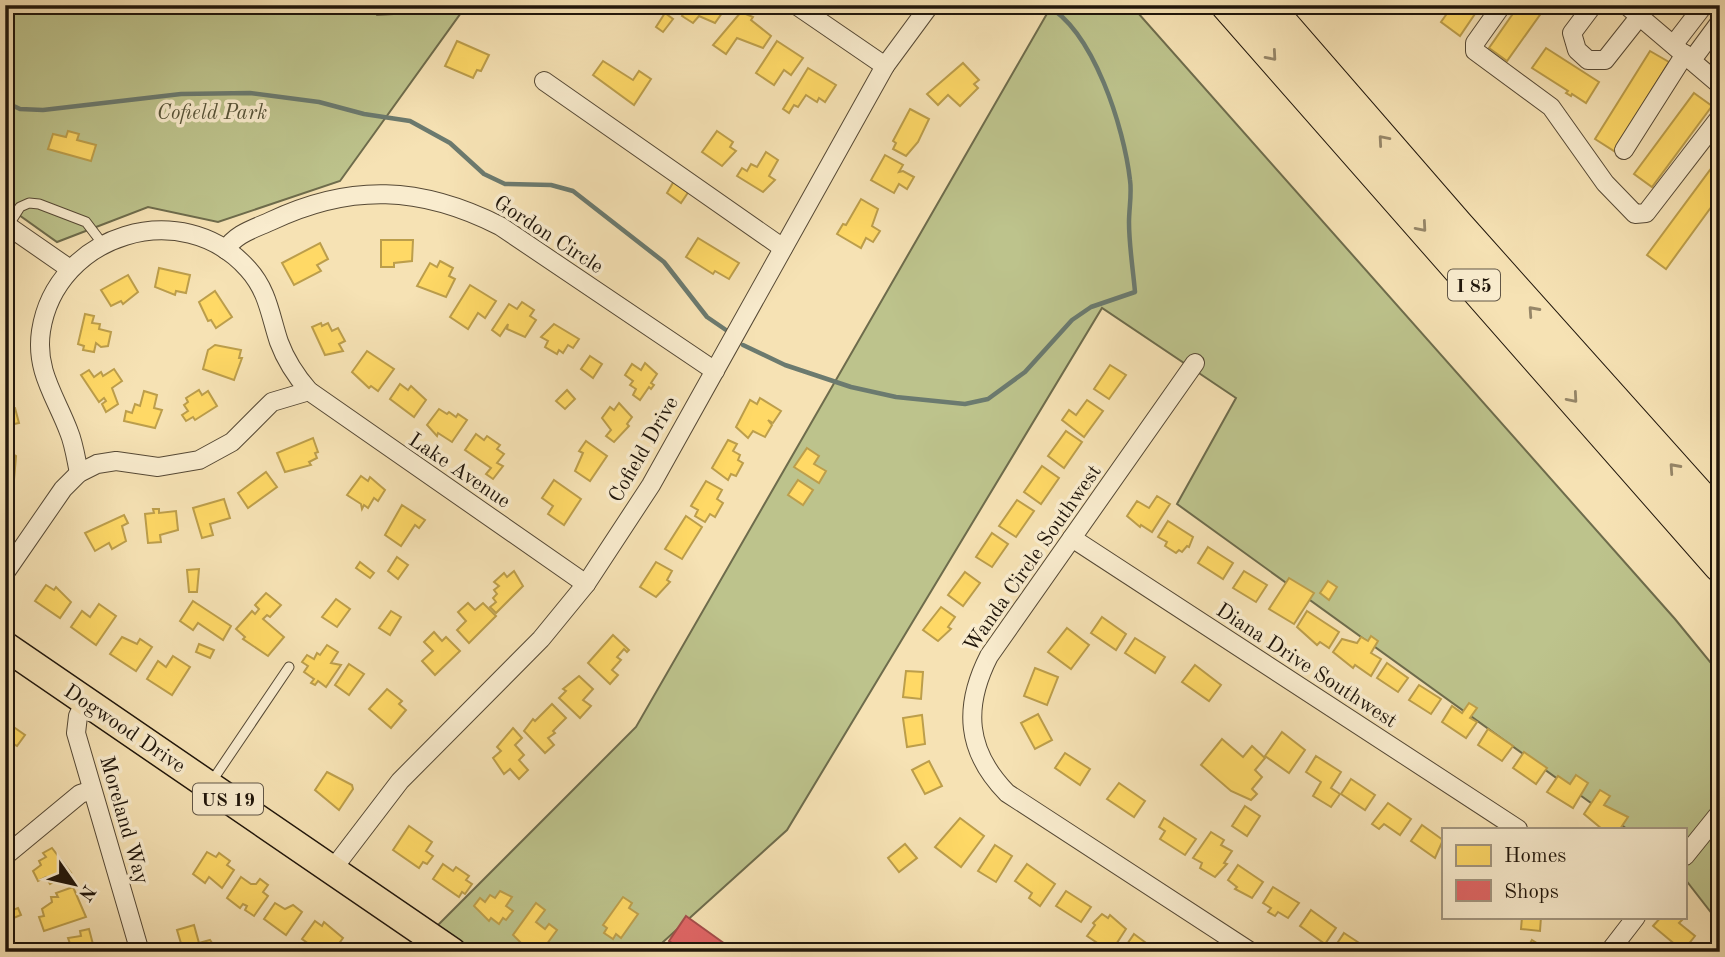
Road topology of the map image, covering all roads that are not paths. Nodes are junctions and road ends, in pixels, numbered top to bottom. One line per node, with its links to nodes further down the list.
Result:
1 (796, 5): 11 (street)
2 (930, 5): 11 (street, Cofield Drive)
3 (1227, 5): 27 (highway, I 85, one-way to 27)
4 (1266, 5): 25 (highway, I 85, one-way to 4)
5 (1502, 5): 14 (street)
6 (1593, 5): 8 (street)
7 (1704, 5): 10 (street)
8 (1633, 11): 10 (street)
9 (1720, 22): 10 (street)
10 (1684, 52): 13 (street); 15 (street)
11 (885, 66): 18 (street, Cofield Drive)
12 (544, 81): 18 (street)
13 (1720, 85)
14 (1720, 117)
15 (1625, 150)
16 (6, 225): 17 (lane); 20 (street)
17 (102, 243): 19 (street); 20 (street)
18 (783, 248): 22 (street, Cofield Drive)
19 (226, 250): 22 (street, Gordon Circle); 23 (street)
20 (70, 269): 24 (street)
21 (1195, 363): 26 (street, Wanda Circle Southwest)
22 (715, 371): 29 (street, Cofield Drive)
23 (309, 391): 24 (street); 29 (street, Lake Avenue)
24 (79, 473): 28 (street)
25 (1720, 519)
26 (1072, 538): 36 (street, Diana Drive Southwest); 43 (street, Wanda Circle Southwest)
27 (1720, 566)
28 (5, 573)
29 (586, 584): 39 (street, Cofield Drive)
30 (5, 646): 32 (main road, Dogwood Drive / US 19)
31 (289, 667): 33 (lane)
32 (85, 701): 33 (main road, Dogwood Drive / US 19); 34 (street, Moreland Way)
33 (209, 786): 39 (main road, Dogwood Drive / US 19)
34 (92, 790): 38 (street); 41 (street, Moreland Way)
35 (1718, 815): 37 (street)
36 (1516, 828)
37 (1686, 855)
38 (5, 856)
39 (332, 870): 42 (main road, Dogwood Drive / US 19)
40 (1635, 918): 44 (street)
41 (141, 952)
42 (452, 952)
43 (1251, 952)
44 (1610, 952)

